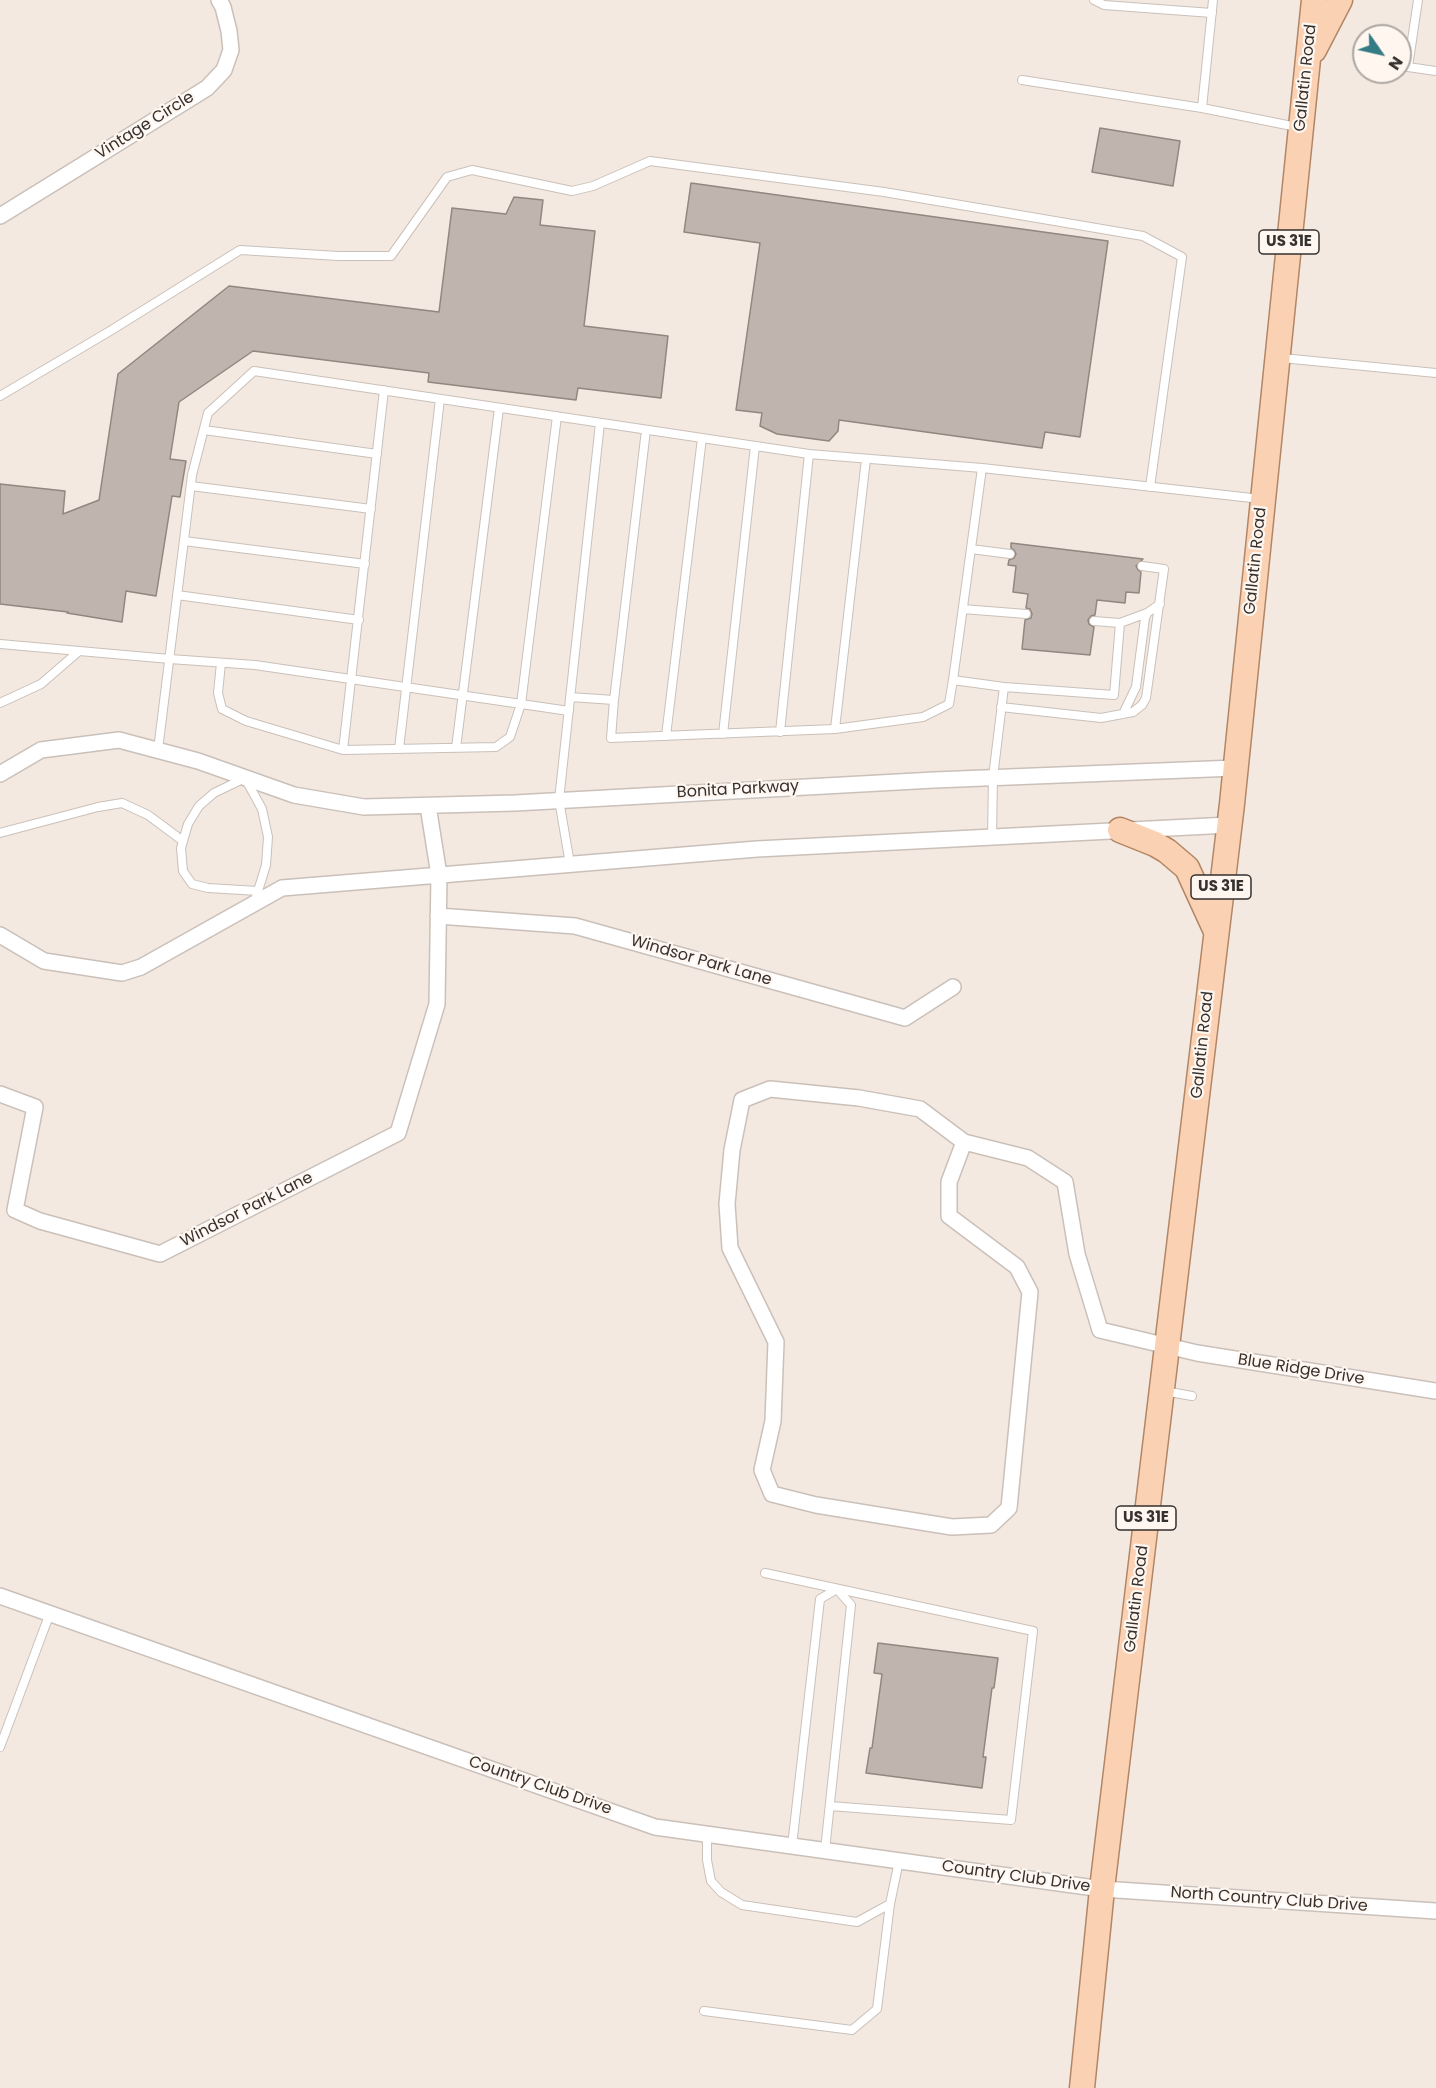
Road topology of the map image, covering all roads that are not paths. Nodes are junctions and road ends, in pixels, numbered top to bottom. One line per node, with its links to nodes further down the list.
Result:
1 (219, 0): 13 (street, Vintage Circle)
2 (1094, 0): 7 (lane)
3 (1213, 0): 7 (lane)
4 (1314, 0): 8 (main road, Gallatin Road / US 31E)
5 (1340, 0): 8 (main road)
6 (1418, 0): 9 (lane)
7 (1212, 13): 11 (lane)
8 (1308, 63): 12 (main road, Gallatin Road / US 31E)
9 (1436, 71)
10 (1022, 80): 11 (lane)
11 (1202, 108): 12 (lane)
12 (1301, 128): 14 (main road, Gallatin Road / US 31E)
13 (0, 216)
14 (1278, 357): 15 (lane); 32 (main road, Gallatin Road / US 31E)
15 (1436, 372)
16 (384, 390): 18 (lane); 22 (lane); 26 (lane)
17 (0, 396): 31 (lane)
18 (440, 399): 19 (lane); 53 (lane)
19 (499, 408): 20 (lane); 55 (lane)
20 (557, 416): 21 (lane); 59 (lane)
21 (600, 423): 23 (lane); 56 (lane)
22 (204, 429): 26 (lane); 30 (lane)
23 (646, 430): 24 (lane); 57 (lane)
24 (702, 438): 25 (lane); 66 (lane)
25 (754, 446): 27 (lane); 65 (lane)
26 (377, 454): 33 (lane)
27 (809, 454): 28 (lane); 64 (lane)
28 (866, 459): 29 (lane); 63 (lane)
29 (982, 468): 31 (lane); 35 (lane)
30 (191, 486): 33 (lane); 34 (lane)
31 (1150, 487): 32 (lane)
32 (1263, 499): 71 (main road, Gallatin Road / US 31E)
33 (371, 509): 37 (lane)
34 (184, 541): 37 (lane); 39 (lane)
35 (971, 549): 36 (lane); 41 (lane)
36 (1010, 554)
37 (365, 564): 44 (lane)
38 (1142, 566): 40 (lane)
39 (177, 595): 44 (lane); 49 (lane)
40 (1160, 604): 42 (lane); 62 (lane)
41 (963, 609): 43 (lane); 52 (lane)
42 (1147, 613): 46 (lane); 62 (lane)
43 (1026, 614)
44 (359, 620): 51 (lane)
45 (1094, 621): 46 (lane)
46 (1120, 623): 54 (lane)
47 (0, 644): 48 (lane)
48 (78, 652): 49 (lane); 58 (lane)
49 (170, 659): 50 (lane); 69 (lane)
50 (221, 663): 51 (lane); 70 (lane)
51 (352, 679): 53 (lane); 70 (lane)
52 (953, 680): 54 (lane); 63 (lane)
53 (407, 687): 55 (lane); 68 (lane)
54 (1004, 687): 60 (lane)
55 (463, 696): 59 (lane); 67 (lane)
56 (570, 697): 57 (lane); 61 (lane)
57 (614, 700): 66 (lane)
58 (0, 704)
59 (521, 704): 61 (lane); 67 (lane)
60 (1001, 707): 62 (lane); 73 (lane)
61 (568, 711): 75 (lane)
62 (1123, 714)
63 (835, 729): 64 (lane)
64 (780, 732): 65 (lane)
65 (723, 734): 66 (lane)
66 (666, 736)
67 (456, 748): 68 (lane)
68 (399, 749): 70 (lane)
69 (158, 750): 72 (street, Bonita Parkway); 74 (street, Bonita Parkway)
70 (343, 750)
71 (1235, 768): 73 (street, Bonita Parkway); 77 (main road, Gallatin Road / US 31E)
72 (0, 774)
73 (993, 777): 75 (street, Bonita Parkway); 80 (lane)
74 (245, 778): 76 (street, Bonita Parkway); 81 (lane); 84 (lane)
75 (559, 800): 76 (street, Bonita Parkway); 82 (lane)
76 (428, 806): 83 (street, Windsor Park Lane)
77 (1229, 825): 78 (street); 86 (main road, Gallatin Road / US 31E)
78 (1120, 830): 80 (street); 86 (main road)
79 (0, 833): 81 (lane)
80 (992, 837): 82 (street)
81 (183, 841): 84 (lane)
82 (570, 864): 83 (street)
83 (439, 875): 84 (street); 85 (street, Windsor Park Lane)
84 (255, 897): 87 (street)
85 (438, 916): 88 (street, Windsor Park Lane); 89 (street, Windsor Park Lane)
86 (1216, 930): 91 (main road, Gallatin Road / US 31E)
87 (0, 934)
88 (953, 987)
89 (0, 1094)
90 (964, 1142): 90 (street); 91 (street, Blue Ridge Drive)
91 (1167, 1347): 92 (main road, Gallatin Road / US 31E); 93 (street, Blue Ridge Drive)
92 (1162, 1391): 94 (lane); 105 (main road, Gallatin Road / US 31E)
93 (1436, 1391)
94 (1192, 1396)
95 (765, 1573): 96 (lane)
96 (837, 1589): 100 (lane); 100 (lane); 102 (lane)
97 (0, 1596): 98 (street, Country Club Drive)
98 (50, 1613): 99 (lane); 101 (street, Country Club Drive)
99 (0, 1747)
100 (830, 1806): 103 (lane)
101 (707, 1834): 102 (street, Country Club Drive); 106 (lane)
102 (792, 1846): 103 (street, Country Club Drive)
103 (825, 1850): 104 (street, Country Club Drive)
104 (899, 1860): 105 (street, Country Club Drive); 106 (lane)
105 (1102, 1889): 107 (street, North Country Club Drive); 109 (main road, Gallatin Road / US 31E)
106 (890, 1904): 108 (lane)
107 (1436, 1911)
108 (704, 2011)
109 (1082, 2088)

